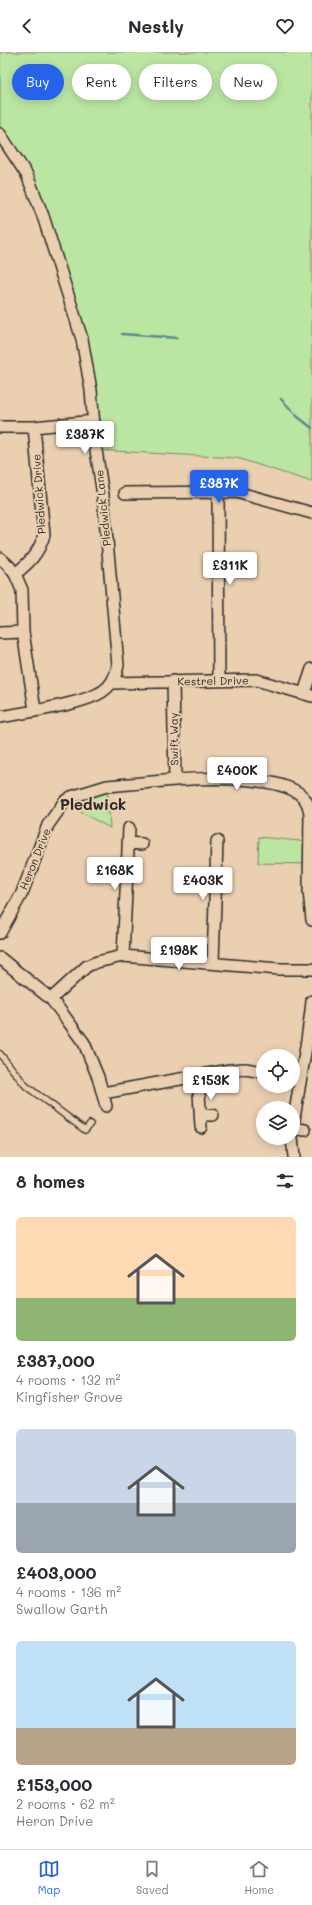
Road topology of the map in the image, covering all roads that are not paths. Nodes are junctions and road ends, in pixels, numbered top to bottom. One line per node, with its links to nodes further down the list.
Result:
1 (0, 134): 2 (street, Pledwick Lane)
2 (94, 421): 3 (street); 15 (street, Pledwick Lane)
3 (34, 427): 4 (street); 9 (street, Pledwick Drive)
4 (0, 428)
5 (218, 492): 6 (street); 7 (street); 13 (street)
6 (125, 493)
7 (312, 513)
8 (0, 558): 9 (street)
9 (15, 574): 10 (street)
10 (23, 632): 11 (street); 17 (street)
11 (0, 633)
12 (312, 669): 16 (street)
13 (219, 680): 14 (street, Kestrel Drive); 16 (street, Kestrel Drive)
14 (174, 681): 15 (street, Kestrel Drive); 19 (street, Swift Way)
15 (112, 683): 17 (street)
16 (308, 694)
17 (35, 710): 18 (street)
18 (0, 717)
19 (175, 780): 24 (street, Swift Way); 25 (street, Heron Drive)
20 (129, 828): 21 (street)
21 (128, 843): 22 (street); 26 (street)
22 (142, 844)
23 (214, 848): 28 (street)
24 (312, 920)
25 (0, 933)
26 (123, 956): 28 (street); 30 (street)
27 (0, 958): 30 (street)
28 (213, 963): 29 (street)
29 (312, 969)
30 (51, 999): 36 (street)
31 (312, 1001): 33 (street)
32 (0, 1054): 40 (lane)
33 (300, 1067)
34 (256, 1071): 35 (street)
35 (198, 1076): 36 (street); 38 (street)
36 (103, 1094): 37 (street)
37 (106, 1106)
38 (201, 1115): 39 (street); 41 (street)
39 (213, 1115)
40 (90, 1124)
41 (201, 1127)
42 (300, 1129): 43 (street)
43 (305, 1130)
44 (293, 1145): 45 (street)
45 (294, 1157)

